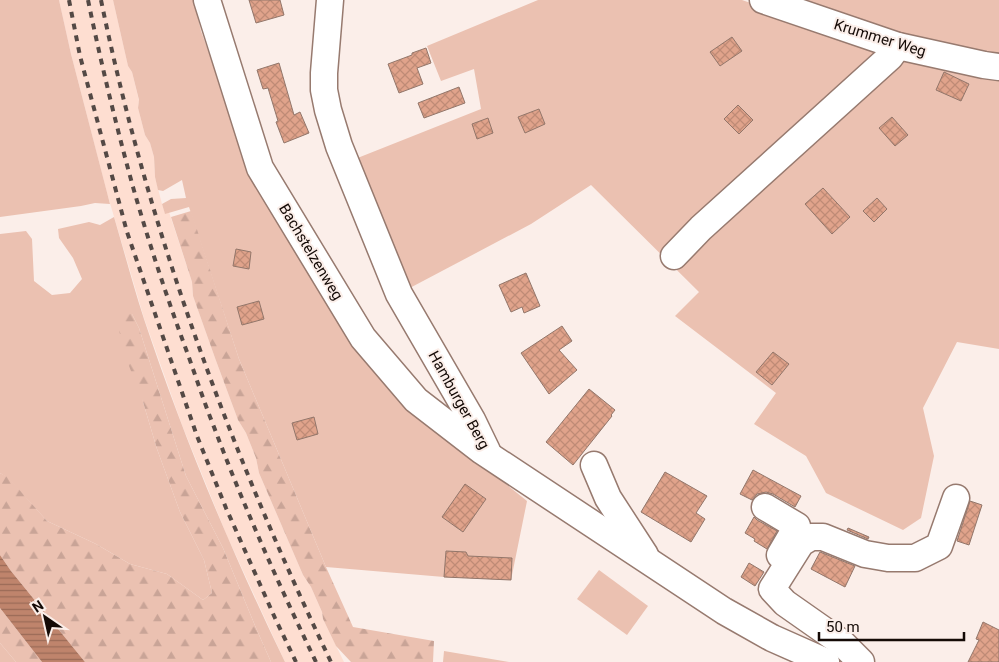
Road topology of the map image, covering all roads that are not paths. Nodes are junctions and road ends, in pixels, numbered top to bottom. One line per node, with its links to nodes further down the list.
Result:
1 (207, 0): 7 (street, Bachstelzenweg)
2 (330, 0): 7 (street, Hamburger Berg)
3 (763, 0): 4 (street, Krummer Weg)
4 (898, 46): 5 (street, Krummer Weg); 6 (street)
5 (999, 67)
6 (674, 256)
7 (490, 456): 11 (street, Hamburger Berg)
8 (594, 465): 11 (street)
9 (956, 498): 12 (street)
10 (765, 507): 12 (street)
11 (652, 564): 13 (street, Hamburger Berg)
12 (772, 589): 14 (street)
13 (826, 662)
14 (861, 662)

